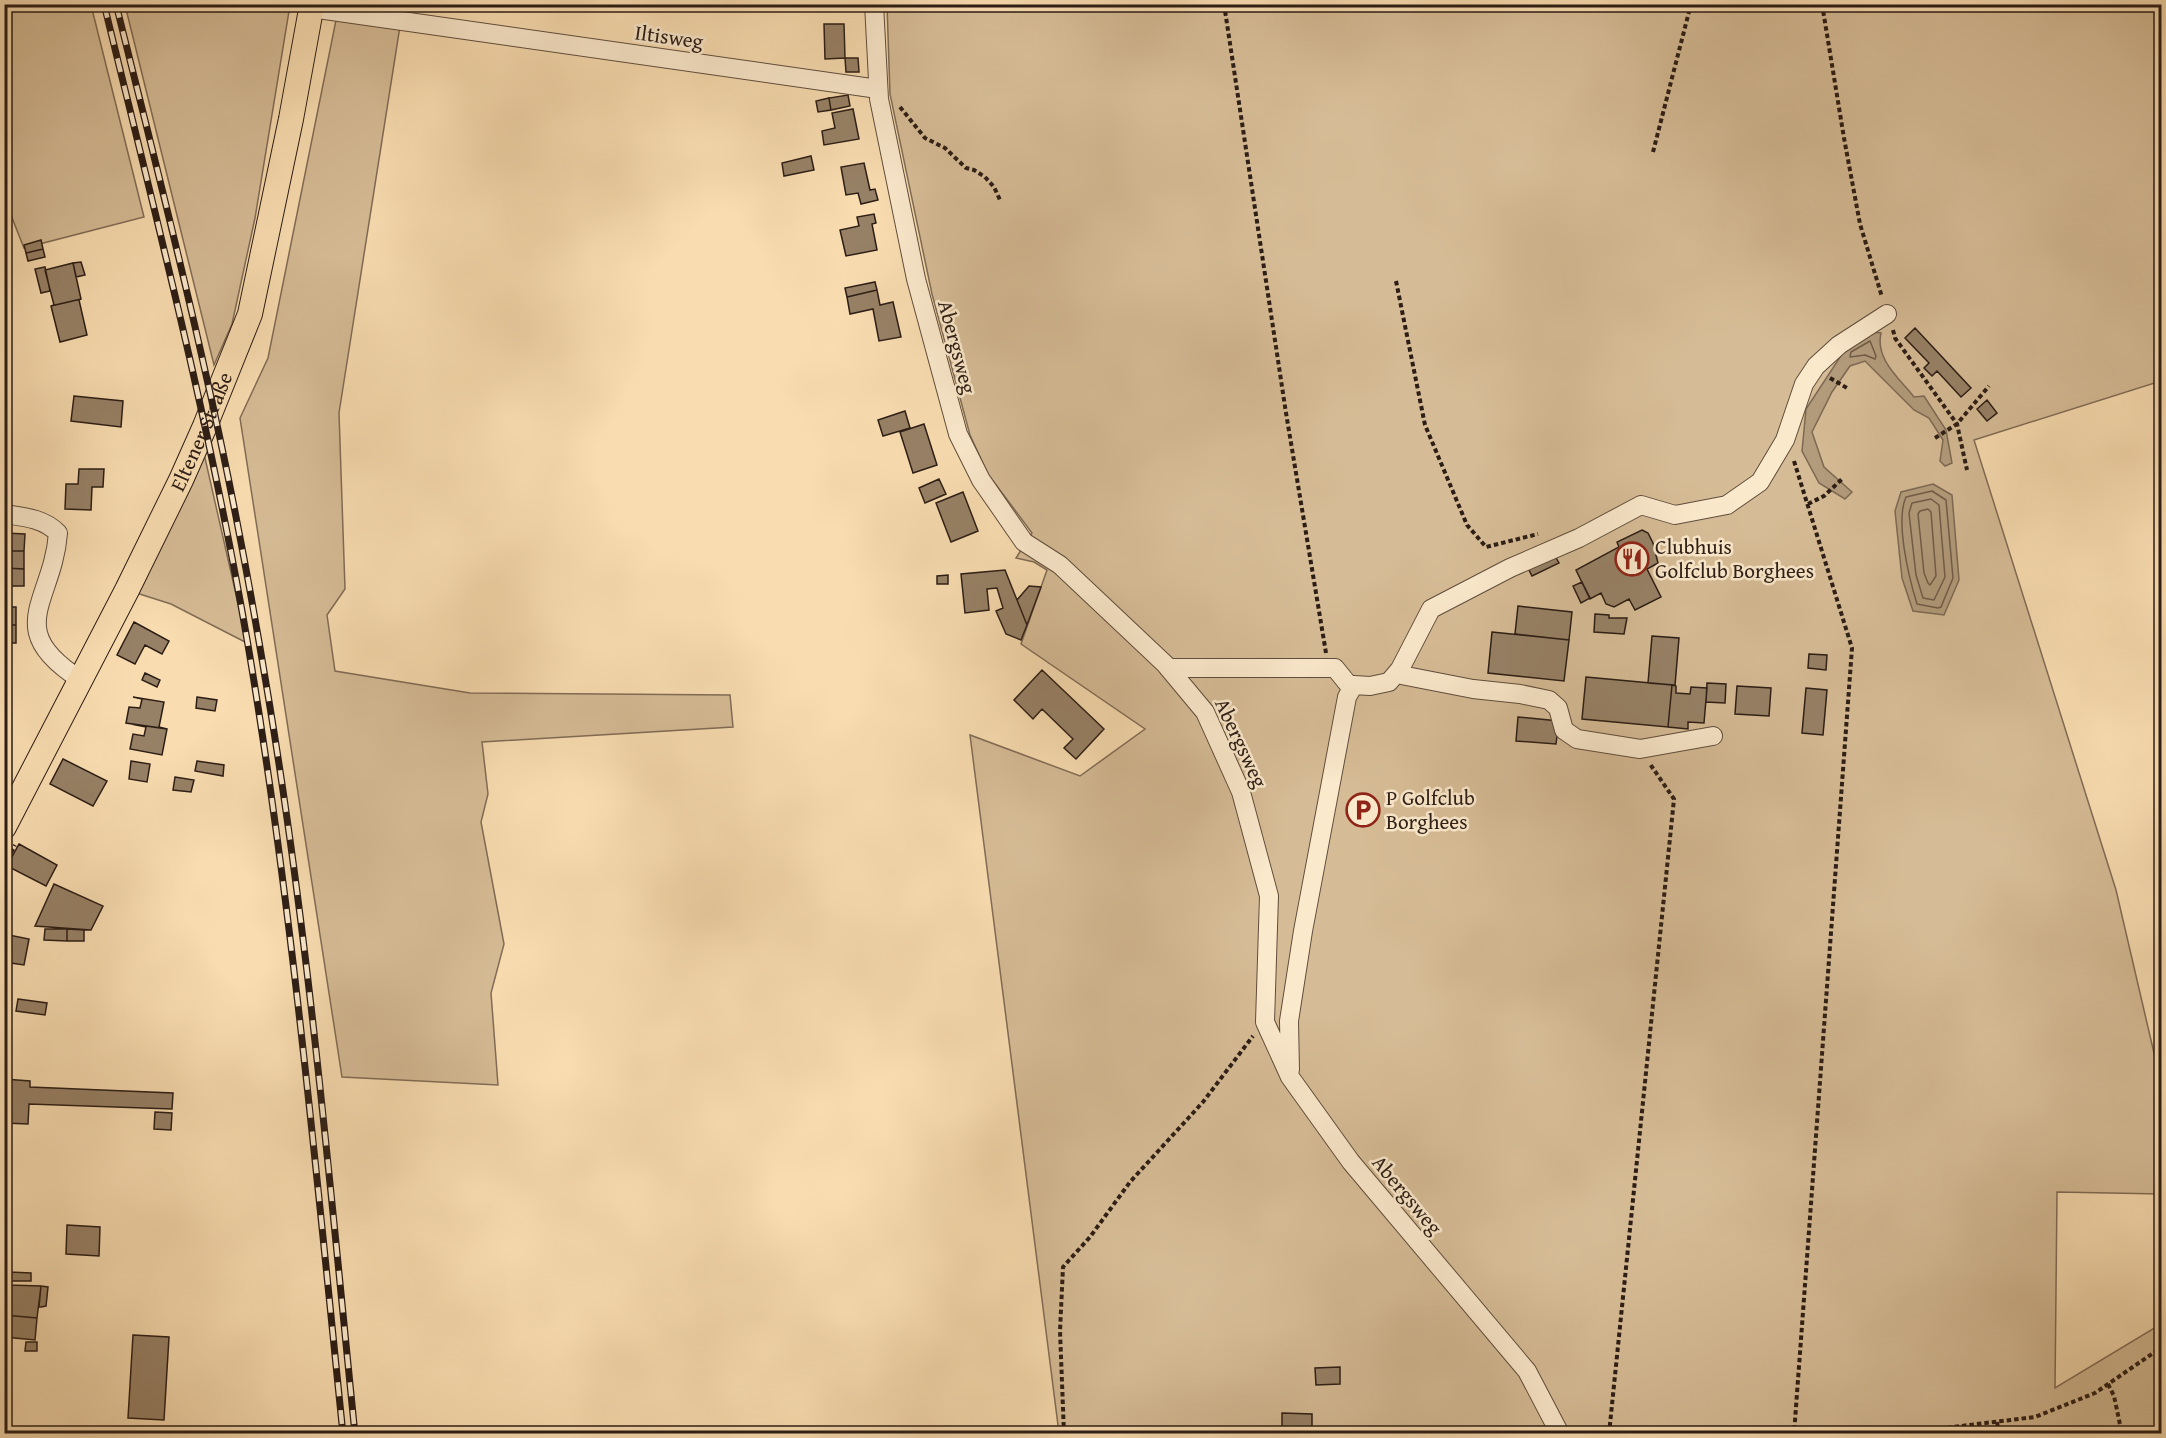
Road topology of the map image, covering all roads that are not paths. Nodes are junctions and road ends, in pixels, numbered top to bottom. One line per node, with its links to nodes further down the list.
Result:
1 (874, 4): 3 (street, Abergsweg)
2 (312, 6): 3 (street, Iltisweg); 8 (main road, Eltener Straße)
3 (878, 94): 6 (street, Abergsweg)
4 (1887, 314): 7 (street)
5 (4, 514): 8 (street)
6 (1168, 668): 9 (street); 12 (street, Abergsweg)
7 (1396, 674): 9 (street); 10 (street)
8 (81, 680): 11 (main road, Eltener Straße)
9 (1352, 689): 12 (street)
10 (1713, 736)
11 (4, 827)
12 (1290, 1077): 13 (street, Abergsweg)
13 (1560, 1434)

